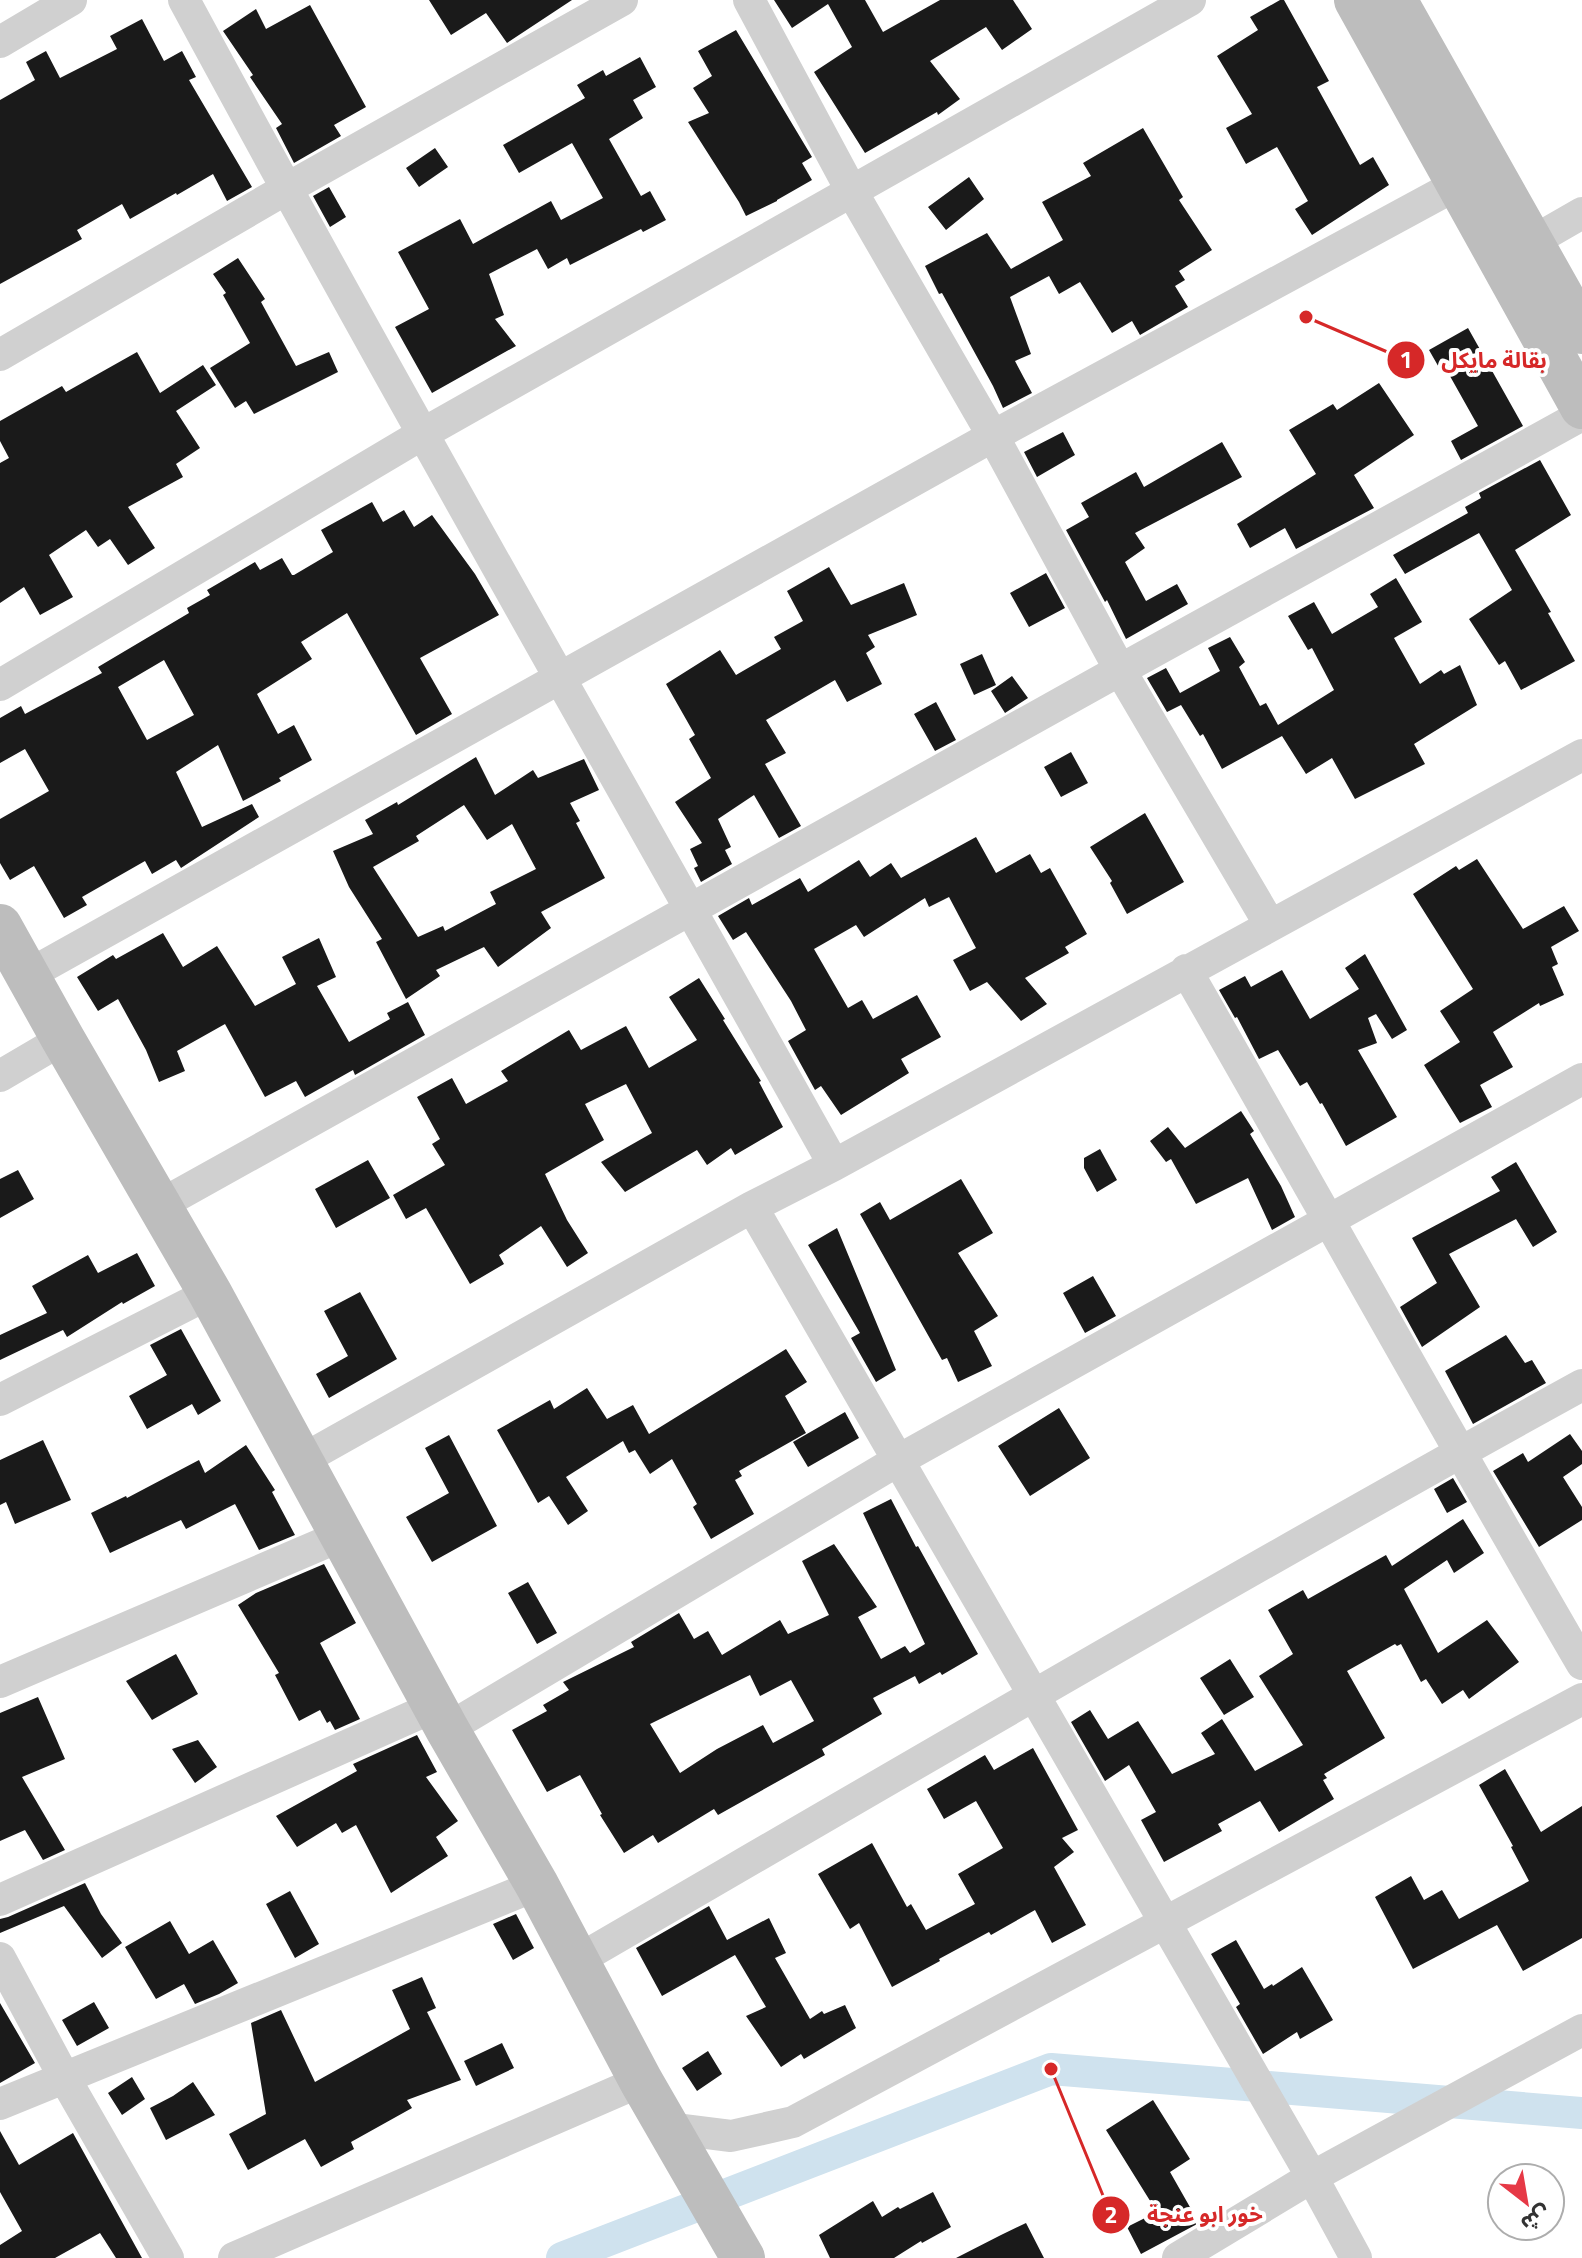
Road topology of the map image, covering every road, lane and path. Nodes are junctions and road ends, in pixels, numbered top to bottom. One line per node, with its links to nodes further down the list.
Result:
1 (71, 0): 8 (street)
2 (184, 0): 10 (street)
3 (622, 0): 10 (street)
4 (749, 0): 11 (street)
5 (1190, 0): 11 (street)
6 (1356, 0): 9 (street)
7 (1395, 0): 13 (street)
8 (0, 42)
9 (1458, 184): 16 (street); 19 (street)
10 (286, 189): 15 (street); 18 (street)
11 (851, 190): 18 (street); 19 (street)
12 (1582, 213): 13 (street)
13 (1530, 243): 14 (street)
14 (1582, 332)
15 (0, 355)
16 (1582, 407)
17 (1582, 415): 20 (street)
18 (424, 433): 21 (street); 22 (street)
19 (993, 436): 20 (street); 21 (street)
20 (1120, 670): 24 (street); 25 (street)
21 (559, 678): 24 (street); 28 (street)
22 (0, 685)
23 (1582, 755): 25 (street)
24 (691, 909): 32 (street); 33 (street)
25 (1270, 925): 27 (street)
26 (0, 926): 28 (street)
27 (1186, 970): 32 (street); 35 (street)
28 (28, 975): 29 (street)
29 (63, 1039): 30 (street); 33 (street)
30 (0, 1076)
31 (1582, 1079): 35 (street)
32 (834, 1165): 34 (street)
33 (160, 1205): 36 (street)
34 (752, 1207): 40 (street); 41 (street)
35 (1330, 1220): 39 (street); 41 (street)
36 (210, 1293): 38 (street); 40 (street)
37 (1582, 1385): 39 (street)
38 (0, 1400)
39 (1459, 1453): 43 (street); 45 (street)
40 (302, 1460): 42 (street)
41 (897, 1461): 45 (street); 47 (street)
42 (343, 1535): 44 (street); 47 (street)
43 (1582, 1664)
44 (0, 1682)
45 (1034, 1696): 50 (street); 52 (street)
46 (1582, 1699): 50 (street)
47 (441, 1718): 48 (street); 49 (street)
48 (537, 1885): 52 (street); 54 (street)
49 (0, 1900)
50 (1165, 1922): 57 (street); 58 (street)
51 (0, 1958): 54 (street)
52 (578, 1960): 55 (street)
53 (1582, 2030): 58 (street)
54 (64, 2077): 56 (street); 60 (street)
55 (641, 2081): 57 (street); 61 (street)
56 (0, 2104)
57 (672, 2136): 59 (street)
58 (1312, 2177): 62 (street); 63 (street)
59 (740, 2253)
60 (168, 2258)
61 (234, 2258)
62 (1178, 2258)
63 (1356, 2258)

